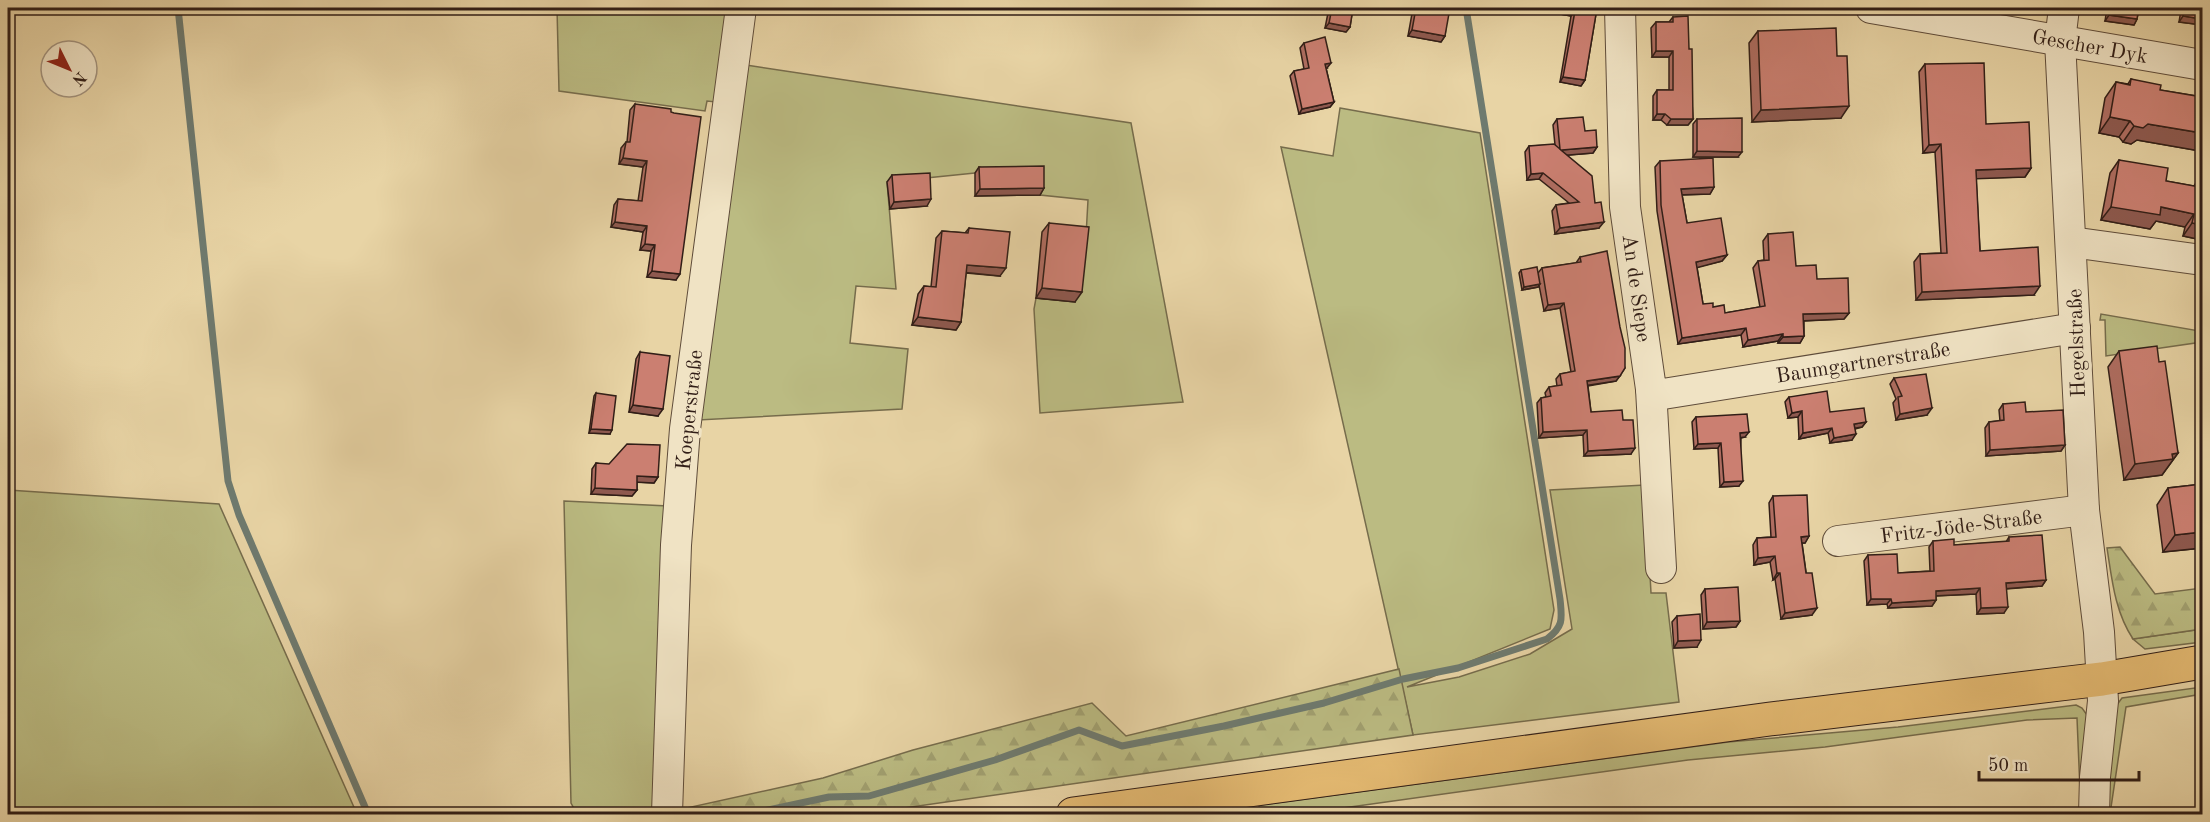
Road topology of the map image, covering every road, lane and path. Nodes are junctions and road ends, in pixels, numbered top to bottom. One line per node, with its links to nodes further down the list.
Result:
1 (741, 8): 16 (street, Koeperstraße)
2 (1620, 8): 10 (street, An de Siepe)
3 (1871, 8): 5 (street, Gescher Dyk)
4 (2064, 8): 5 (street, Hegelstraße)
5 (2060, 41): 6 (street, Gescher Dyk); 7 (street, Hegelstraße)
6 (2202, 64)
7 (2071, 242): 8 (street); 9 (street, Hegelstraße)
8 (2202, 260)
9 (2075, 328): 10 (street, Baumgartnerstraße); 11 (street, Hegelstraße)
10 (1651, 389): 13 (street, An de Siepe)
11 (2084, 510): 12 (street, Fritz-Jöde-Straße); 15 (street, Hegelstraße)
12 (1838, 541)
13 (1661, 568)
14 (2202, 662): 15 (main road)
15 (2102, 679): 17 (main road); 18 (street, Hegelstraße)
16 (667, 814)
17 (1073, 814)
18 (2094, 814)

